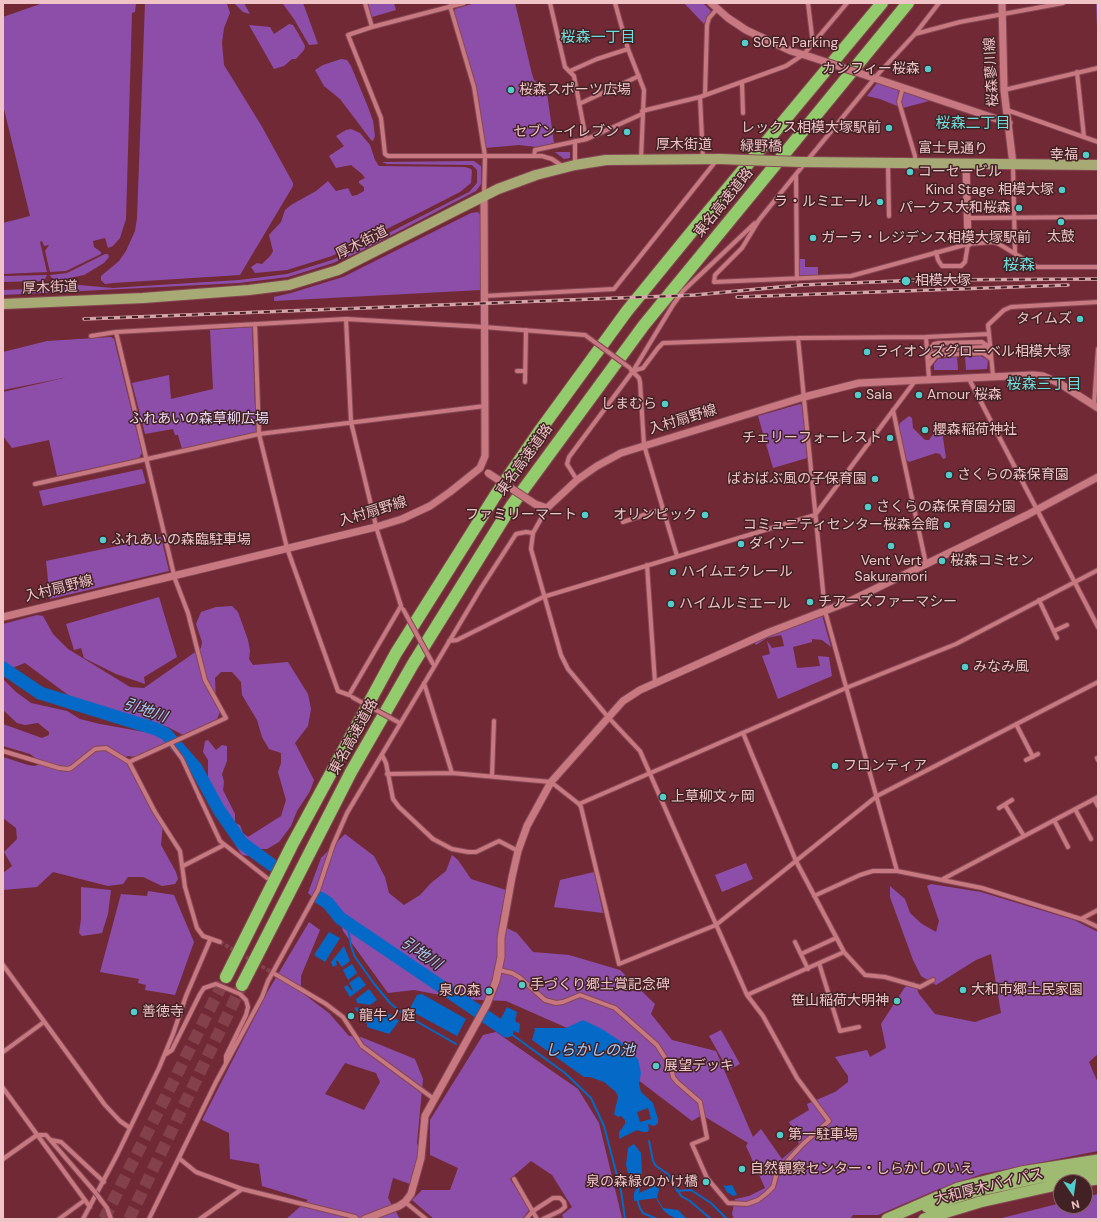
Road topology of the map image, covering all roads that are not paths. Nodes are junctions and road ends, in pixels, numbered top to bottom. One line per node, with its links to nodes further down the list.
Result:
1 (365, 3): 16 (street)
2 (464, 3): 14 (street)
3 (550, 3): 22 (street)
4 (615, 3): 19 (street)
5 (808, 3): 18 (street)
6 (847, 3): 18 (street)
7 (882, 3): 187 (highway, 東名高速道路)
8 (908, 3): 189 (highway, 東名高速道路)
9 (939, 3): 17 (street)
10 (1002, 3): 15 (street, 桜森蓼川線)
11 (1063, 3): 12 (street)
12 (1054, 4): 15 (street)
13 (714, 5): 20 (street); 29 (street)
14 (450, 6): 16 (street); 40 (street)
15 (1003, 15): 17 (street); 28 (street, 桜森蓼川線)
16 (372, 27): 40 (street)
17 (915, 34): 25 (street)
18 (813, 44): 20 (street)
19 (628, 48): 22 (street); 24 (street)
20 (804, 54): 25 (street, bridge); 26 (street)
21 (1098, 68): 23 (street)
22 (570, 71): 31 (street)
23 (1077, 72): 28 (street); 36 (street)
24 (640, 76): 31 (street); 33 (street)
25 (872, 77): 27 (street); 45 (street)
26 (742, 83): 29 (street); 34 (street)
27 (903, 87): 35 (street); 47 (street)
28 (1004, 90): 32 (street, 桜森蓼川線)
29 (704, 95): 30 (street)
30 (700, 97): 33 (street); 43 (street)
31 (579, 104): 37 (street)
32 (1007, 110): 35 (street, 桜森蓼川線); 36 (street)
33 (642, 113): 37 (street); 42 (street)
34 (743, 113)
35 (1009, 123): 49 (street, 桜森蓼川線)
36 (1084, 137): 39 (street)
37 (586, 139): 38 (street)
38 (575, 141): 41 (street); 50 (street)
39 (1098, 142)
40 (485, 156): 41 (street); 54 (street)
41 (534, 156): 52 (street)
42 (642, 159): 43 (main road, 厚木街道); 50 (main road, 厚木街道)
43 (703, 160): 44 (main road, 厚木街道)
44 (719, 160): 45 (main road, 緑野橋, bridge); 65 (street)
45 (804, 162): 46 (main road, 富士見通り); 53 (street)
46 (888, 162): 47 (main road, 富士見通り); 55 (street)
47 (915, 163): 48 (main road, 富士見通り)
48 (966, 164): 49 (main road, 富士見通り); 56 (street)
49 (1013, 164): 51 (main road, 富士見通り); 57 (street)
50 (575, 165): 52 (main road, 厚木街道)
51 (1098, 165)
52 (564, 168): 54 (main road, 厚木街道)
53 (796, 174): 59 (street); 64 (street)
54 (484, 195): 65 (street); 67 (main road, 厚木街道)
55 (889, 216)
56 (968, 218): 57 (street); 60 (street)
57 (1014, 218): 58 (street); 62 (street)
58 (1098, 218)
59 (759, 220): 64 (street); 84 (street)
60 (968, 244): 61 (street); 61 (street); 62 (street)
61 (936, 252): 64 (street)
62 (1015, 254): 63 (street)
63 (1098, 267)
64 (797, 279)
65 (484, 296): 70 (street)
66 (1098, 302): 73 (street)
67 (3, 304)
68 (346, 319): 69 (street); 70 (street); 96 (street)
69 (255, 324): 72 (street); 97 (street)
70 (484, 327): 71 (street); 93 (street)
71 (526, 330): 84 (street, bridge); 86 (street)
72 (116, 332): 74 (street); 99 (street)
73 (989, 334): 75 (street); 77 (street)
74 (91, 336)
75 (926, 337): 76 (street); 79 (street)
76 (798, 338): 84 (street); 92 (street)
77 (990, 348): 79 (street); 80 (street)
78 (1098, 349): 94 (street)
79 (927, 352): 81 (street)
80 (990, 353): 81 (street); 82 (street)
81 (928, 359): 83 (street)
82 (991, 360): 83 (street); 87 (street)
83 (928, 366): 89 (street)
84 (631, 370): 98 (street); 102 (street)
85 (518, 371): 86 (street)
86 (525, 371): 91 (street)
87 (992, 376): 88 (street, 入村扇野線); 94 (street, 入村扇野線)
88 (968, 377): 89 (street, 入村扇野線); 106 (street)
89 (929, 379): 90 (street, 入村扇野線)
90 (916, 380): 92 (street, 入村扇野線); 95 (street)
91 (525, 382)
92 (804, 397): 98 (street, 入村扇野線); 107 (street)
93 (485, 406): 96 (street); 100 (street)
94 (1096, 406)
95 (893, 410): 107 (street); 114 (street)
96 (351, 422): 97 (street); 109 (street)
97 (259, 434): 99 (street); 111 (street)
98 (644, 445): 102 (street, 入村扇野線); 105 (street)
99 (146, 459): 103 (street); 116 (street)
100 (480, 468): 104 (street, bridge); 109 (street, 入村扇野線)
101 (1098, 477): 106 (street)
102 (577, 480): 104 (street, 入村扇野線)
103 (35, 484)
104 (547, 508): 110 (street)
105 (662, 509): 108 (street); 112 (street)
106 (1037, 510): 114 (street); 117 (street)
107 (815, 515): 112 (street); 121 (street)
108 (623, 522)
109 (376, 527): 111 (street, 入村扇野線); 120 (street)
110 (533, 533): 118 (street); 127 (street)
111 (286, 548): 116 (street, 入村扇野線); 133 (street)
112 (677, 556): 113 (street)
113 (647, 565): 118 (street); 131 (street)
114 (926, 565): 121 (street)
115 (1098, 570): 117 (street)
116 (174, 575): 122 (street, 入村扇野線); 139 (street)
117 (1074, 582): 119 (street); 124 (street)
118 (543, 597): 127 (street); 134 (street)
119 (1039, 600): 125 (street); 132 (street)
120 (402, 608): 128 (street, bridge); 133 (street)
121 (825, 611): 131 (street); 132 (street)
122 (3, 617)
123 (1067, 625): 125 (street)
124 (1098, 627)
125 (1054, 631): 126 (street)
126 (1057, 638)
127 (449, 641): 128 (street)
128 (434, 665): 130 (street)
129 (1098, 682): 137 (street)
130 (424, 683): 136 (street); 146 (street)
131 (656, 683): 134 (street)
132 (846, 688): 138 (street); 152 (street)
133 (351, 696): 136 (street, bridge)
134 (608, 717): 148 (street); 150 (street)
135 (494, 721): 149 (street)
136 (400, 723): 142 (street)
137 (1016, 724): 143 (street); 152 (street)
138 (743, 733): 148 (street); 166 (street)
139 (171, 744): 145 (street); 151 (street)
140 (3, 751): 145 (street)
141 (1038, 754): 143 (street)
142 (382, 755): 147 (street); 195 (street)
143 (1033, 757): 144 (street)
144 (1026, 760)
145 (129, 762): 167 (street)
146 (452, 773): 147 (street); 149 (street)
147 (387, 774): 165 (street)
148 (651, 774): 155 (street); 174 (street)
149 (492, 776): 150 (street)
150 (551, 782): 155 (street); 165 (street)
151 (199, 796): 163 (street)
152 (877, 796): 166 (street); 168 (street)
153 (1096, 798): 157 (street); 159 (street)
154 (1012, 800): 156 (street)
155 (579, 804): 174 (street)
156 (1005, 804): 158 (street); 161 (street)
157 (1098, 806)
158 (999, 808)
159 (1075, 809): 160 (street); 162 (street)
160 (1054, 820): 161 (street); 164 (street)
161 (1024, 836): 170 (street)
162 (1091, 839)
163 (224, 845): 167 (street); 169 (street)
164 (1068, 847)
165 (518, 851): 185 (street)
166 (796, 861): 171 (street); 174 (street)
167 (183, 866): 177 (street)
168 (897, 871): 170 (street); 171 (street)
169 (267, 878)
170 (943, 879): 173 (street)
171 (814, 896): 176 (street)
172 (1098, 910): 173 (street)
173 (1081, 919): 175 (street)
174 (716, 925): 190 (street)
175 (1098, 927)
176 (836, 938): 180 (street); 181 (street)
177 (210, 940): 178 (street); 194 (street)
178 (220, 942)
179 (795, 942): 181 (street)
180 (844, 952): 182 (street); 188 (street)
181 (801, 954): 184 (street)
182 (819, 963): 184 (street); 192 (street)
183 (3, 965): 191 (street)
184 (808, 969): 190 (street)
185 (499, 970): 190 (street); 197 (street)
186 (275, 974): 197 (street)
187 (226, 977)
188 (933, 980)
189 (242, 985)
190 (747, 995)
191 (44, 1022): 193 (street); 198 (street)
192 (859, 1027)
193 (3, 1052)
194 (164, 1055): 195 (street); 198 (street)
195 (226, 1065): 202 (street)
196 (3, 1088): 199 (street)
197 (434, 1099): 212 (street)
198 (130, 1128): 206 (street)
199 (37, 1134): 200 (street); 201 (street); 211 (street)
200 (51, 1140): 206 (street); 217 (street, bridge)
201 (3, 1159)
202 (180, 1159): 209 (street); 218 (street)
203 (1098, 1160): 226 (highway)
204 (1098, 1168): 208 (highway, 大和厚木バイパス)
205 (514, 1179): 214 (street)
206 (104, 1182): 213 (street)
207 (1053, 1185): 208 (highway, 大和厚木バイパス)
208 (1017, 1188): 226 (highway, 大和厚木バイパス); 227 (highway, 大和厚木バイパス)
209 (242, 1189): 219 (street); 220 (street)
210 (1053, 1194): 228 (highway)
211 (85, 1200): 213 (street); 215 (street)
212 (405, 1202): 221 (street); 222 (street)
213 (90, 1207): 216 (street)
214 (533, 1211): 223 (street); 224 (street); 225 (street)
215 (60, 1219)
216 (83, 1219)
217 (111, 1219)
218 (149, 1219)
219 (200, 1219)
220 (357, 1219)
221 (365, 1219)
222 (426, 1219)
223 (526, 1219)
224 (537, 1219)
225 (544, 1219)
226 (891, 1219)
227 (924, 1219)
228 (944, 1219)

